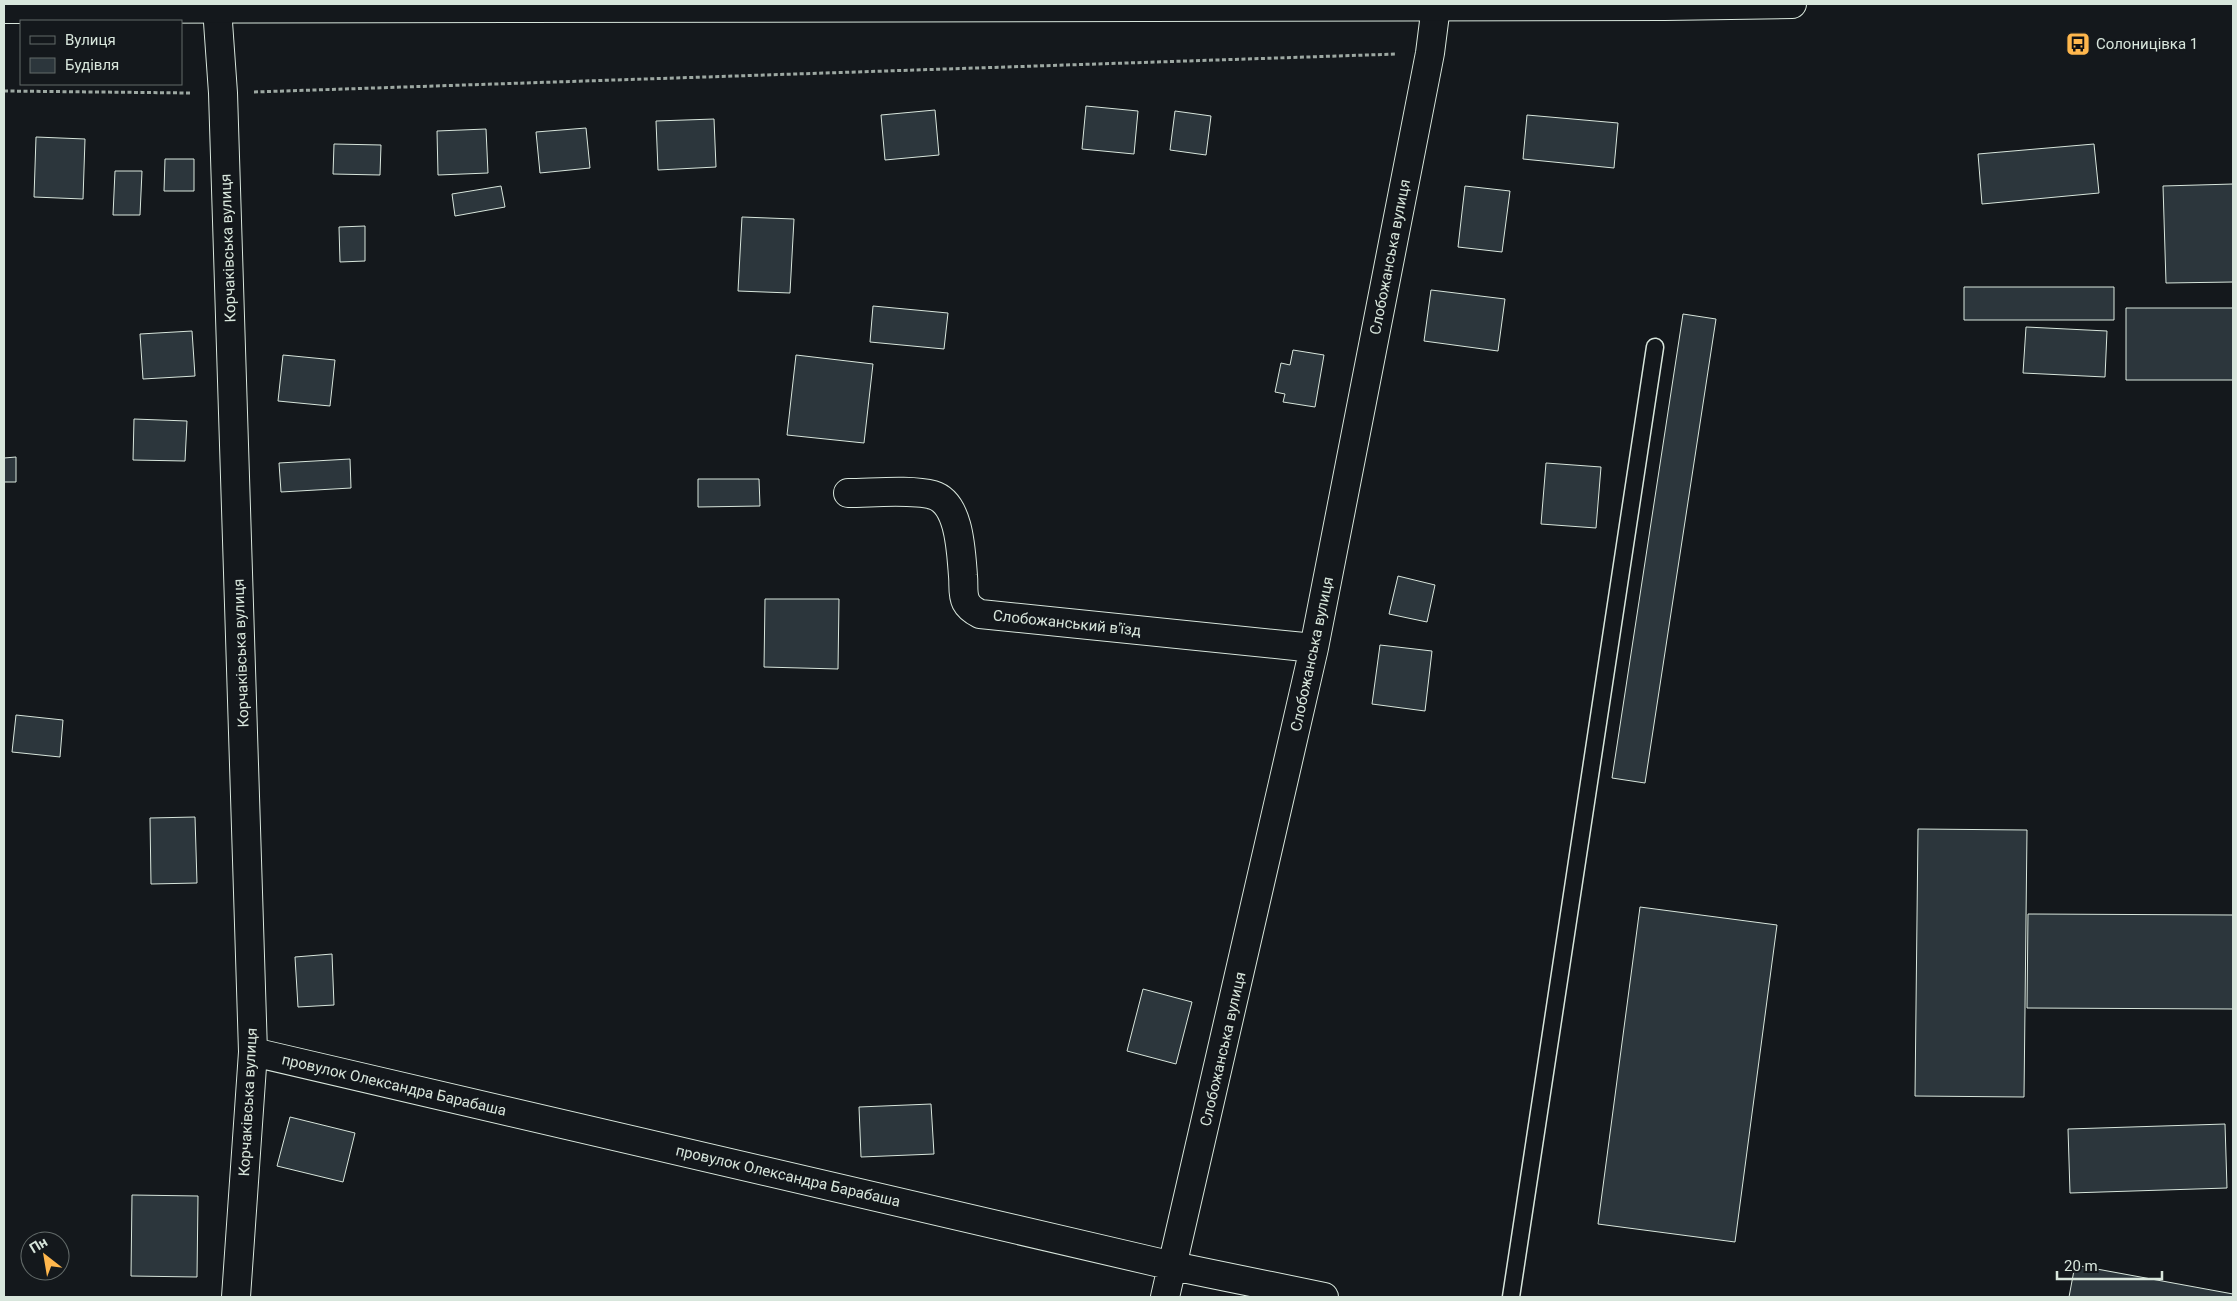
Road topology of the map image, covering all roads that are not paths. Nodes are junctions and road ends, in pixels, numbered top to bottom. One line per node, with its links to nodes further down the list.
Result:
1 (1792, 4): 2 (street)
2 (1516, 5): 5 (street)
3 (166, 6): 6 (street); 7 (street)
4 (530, 6): 5 (street); 6 (street)
5 (1436, 6): 10 (street, Слобожанська вулиця)
6 (217, 8): 11 (street, Корчаківська вулиця)
7 (4, 9)
8 (1655, 347): 16 (lane)
9 (848, 493): 10 (street, Слобожанський в'їзд)
10 (1314, 648): 12 (street, Слобожанська вулиця)
11 (253, 1052): 12 (street, провулок Олександра Барабаша); 13 (street, Корчаківська вулиця)
12 (1173, 1266): 14 (street, Слобожанська вулиця); 15 (street, провулок Олександра Барабаша)
13 (236, 1297)
14 (1165, 1297)
15 (1324, 1297)
16 (1511, 1297)

